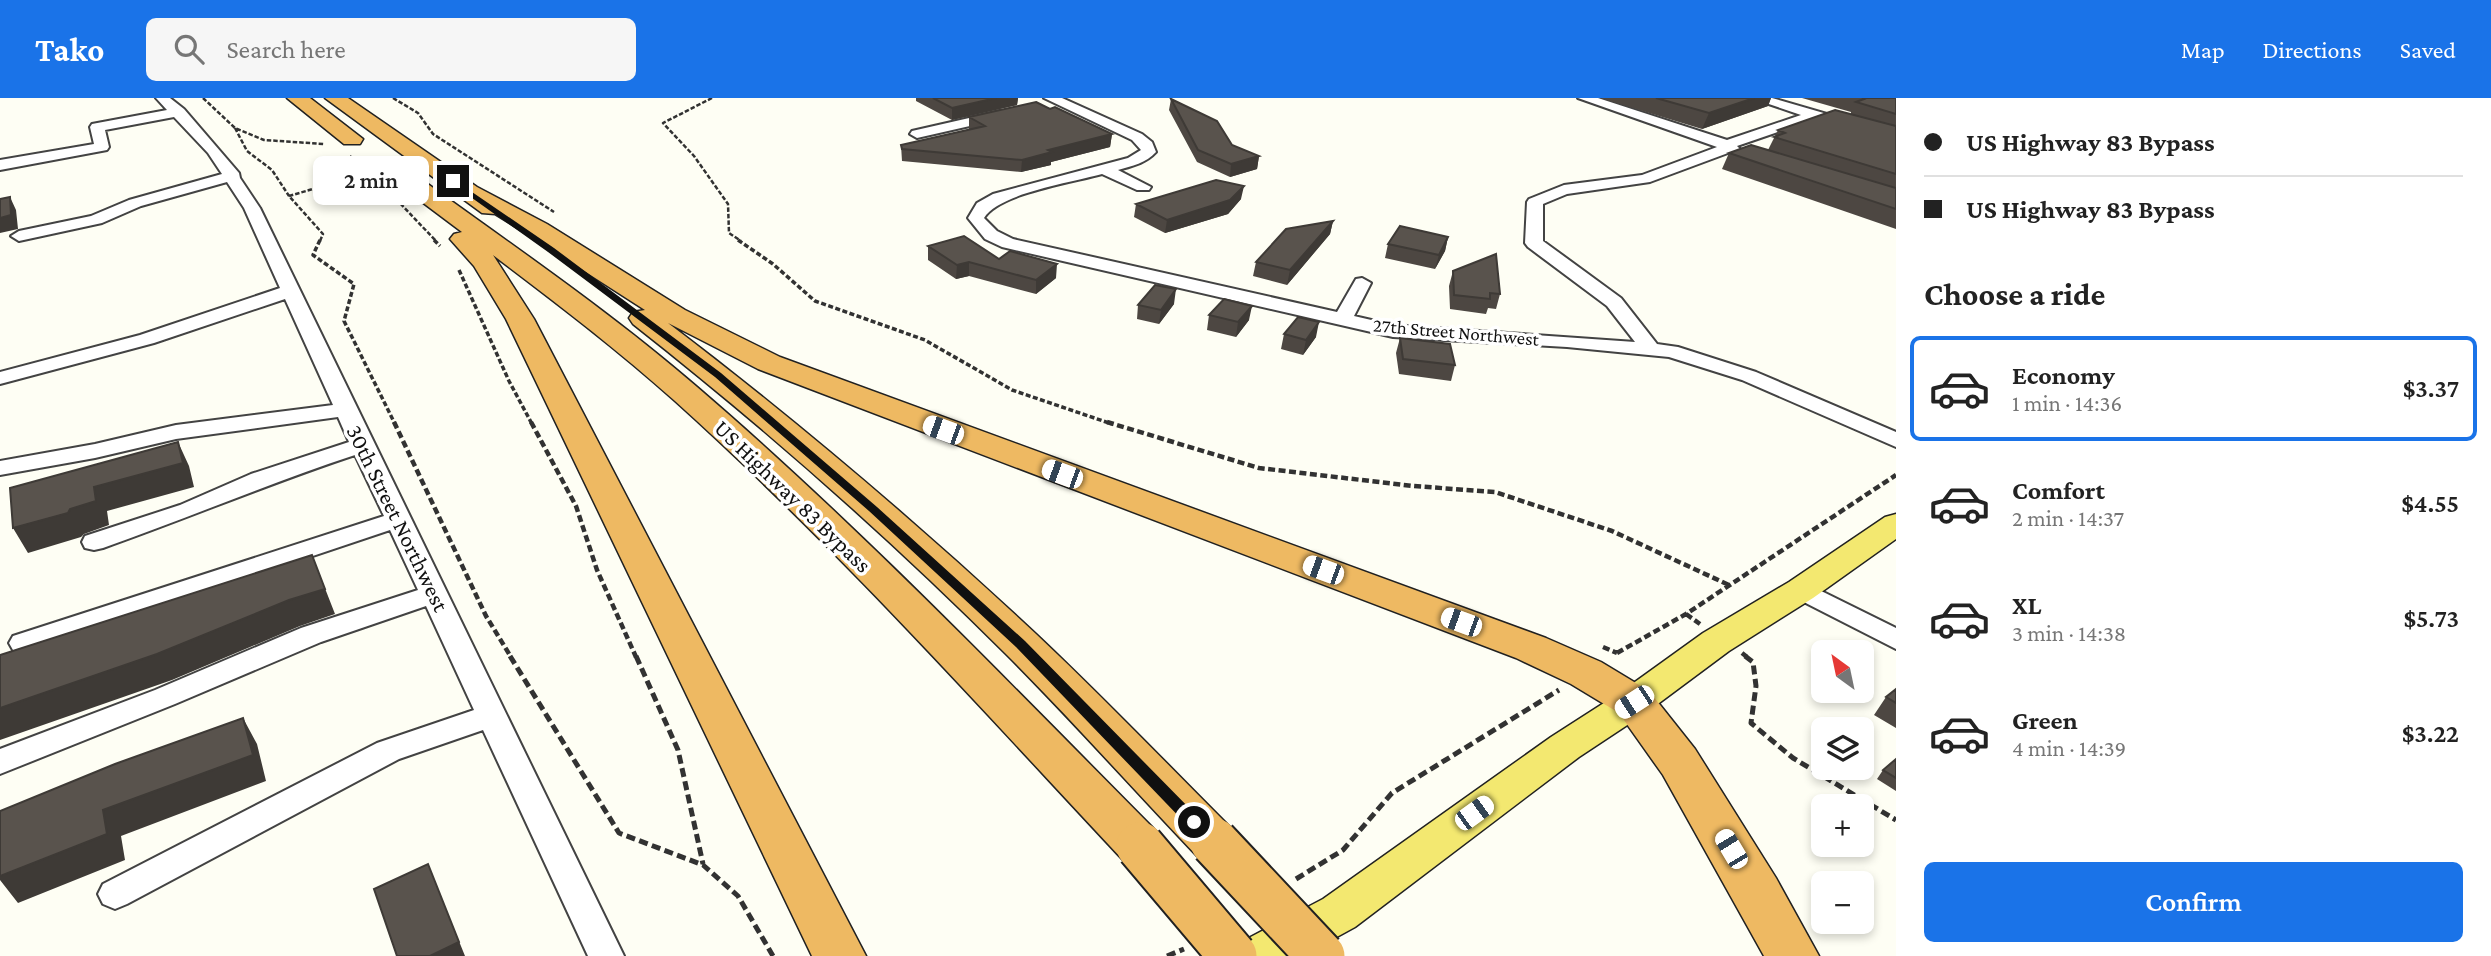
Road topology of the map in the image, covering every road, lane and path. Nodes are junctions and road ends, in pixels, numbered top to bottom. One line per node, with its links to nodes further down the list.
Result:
1 (203, 98): 12 (path)
2 (297, 98): 24 (highway, US Highway 83 Bypass)
3 (335, 98): 25 (highway, US Highway 83 Bypass)
4 (393, 98): 27 (path)
5 (712, 98): 44 (path)
6 (1585, 98): 16 (street)
7 (1758, 98): 11 (street)
8 (1051, 101): 20 (street)
9 (171, 105): 19 (street); 22 (street, 30th Street Northwest)
10 (1019, 110): 13 (street)
11 (1814, 114): 14 (street); 16 (street)
12 (235, 128): 15 (path); 26 (path)
13 (916, 134)
14 (1896, 138)
15 (337, 144)
16 (1727, 146): 18 (street); 34 (street)
17 (347, 153): 21 (path)
18 (1753, 156)
19 (0, 164)
20 (1104, 169): 23 (street); 33 (street, 27th Street Northwest)
21 (367, 170): 26 (path); 29 (path)
22 (234, 176): 28 (street); 32 (street, 30th Street Northwest)
23 (1143, 187)
24 (417, 188): 60 (highway, US Highway 83 Bypass, bridge); 63 (highway)
25 (471, 193): 52 (highway); 66 (highway, US Highway 83 Bypass, bridge)
26 (289, 196): 57 (path)
27 (556, 213)
28 (19, 236)
29 (447, 255)
30 (454, 264): 57 (path)
31 (1362, 283): 33 (street)
32 (290, 291): 35 (street); 36 (street, 30th Street Northwest)
33 (1342, 320): 34 (street, 27th Street Northwest)
34 (1651, 349): 37 (street, 27th Street Northwest)
35 (0, 378)
36 (345, 410): 38 (street, 30th Street Northwest); 39 (street)
37 (1896, 440)
38 (362, 445): 41 (street, 30th Street Northwest); 43 (street)
39 (0, 468)
40 (1896, 475): 44 (path)
41 (399, 519): 46 (street, 30th Street Northwest); 50 (street)
42 (1896, 524): 45 (main road)
43 (94, 542)
44 (1729, 585): 47 (path)
45 (1801, 590): 48 (main road); 49 (street)
46 (435, 594): 54 (street, 30th Street Northwest); 55 (street)
47 (1686, 614): 48 (path); 51 (path)
48 (1721, 639): 53 (main road); 56 (path)
49 (1896, 640)
50 (23, 643)
51 (1617, 653): 52 (path); 52 (path)
52 (1591, 659): 53 (highway); 58 (path)
53 (1634, 702): 65 (main road); 67 (highway)
54 (492, 715): 59 (street); 61 (street, 30th Street Northwest)
55 (0, 762)
56 (1896, 820)
57 (703, 865): 62 (path)
58 (1284, 886)
59 (115, 894)
60 (1211, 950): 64 (path)
61 (606, 956)
62 (773, 956)
63 (839, 956)
64 (1167, 956)
65 (1259, 956)
66 (1321, 956)
67 (1792, 956)

